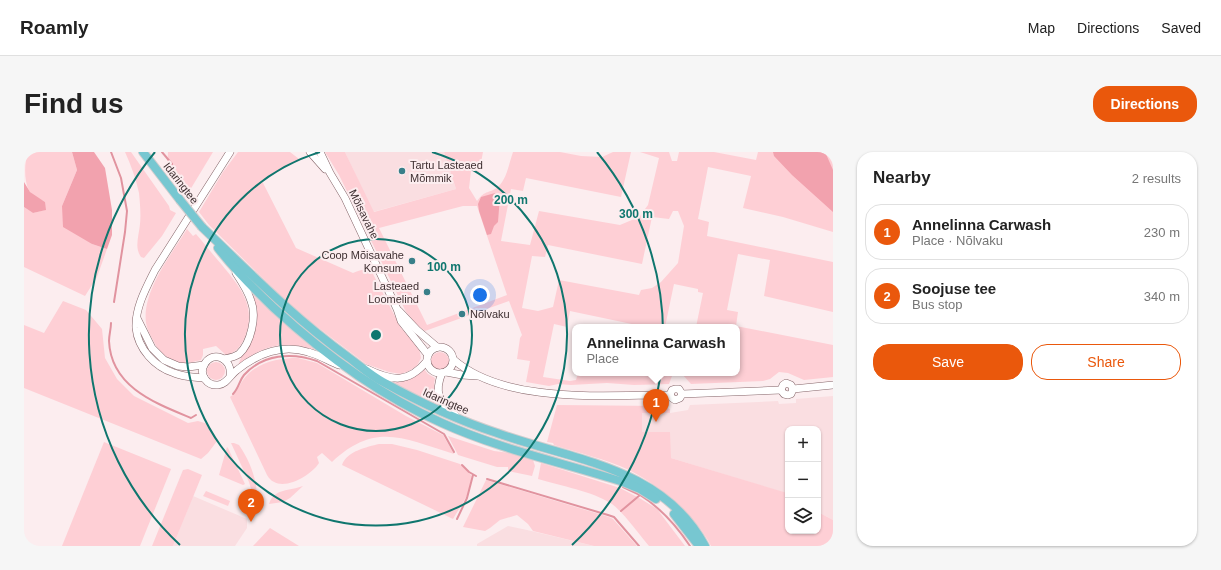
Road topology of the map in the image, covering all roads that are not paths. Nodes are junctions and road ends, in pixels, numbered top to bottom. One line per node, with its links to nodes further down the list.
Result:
1 (143, 152): 6 (main road, Idaringtee, bridge)
2 (230, 152): 9 (street)
3 (310, 152): 5 (street, Mõisavahe)
4 (320, 152): 5 (street, Mõisavahe)
5 (330, 173): 8 (street, Mõisavahe)
6 (202, 227): 7 (main road, Idaringtee); 14 (main road, Idaringtee)
7 (228, 262): 12 (street); 16 (main road, Idaringtee)
8 (397, 309): 10 (street, Mõisavahe); 11 (street, Mõisavahe)
9 (137, 318): 15 (street); 20 (street)
10 (437, 347): 11 (street); 13 (street)
11 (428, 358): 14 (street); 17 (street)
12 (224, 359): 15 (street); 18 (street)
13 (454, 360): 17 (street); 19 (street)
14 (357, 364): 22 (main road, Idaringtee)
15 (204, 365): 20 (street)
16 (346, 368): 18 (street); 23 (main road, Idaringtee)
17 (444, 372): 19 (street); 22 (street)
18 (230, 376): 20 (street)
19 (481, 376): 21 (street)
20 (204, 378)
21 (833, 385)
22 (460, 419): 24 (main road, Idaringtee)
23 (699, 546)
24 (705, 546)

